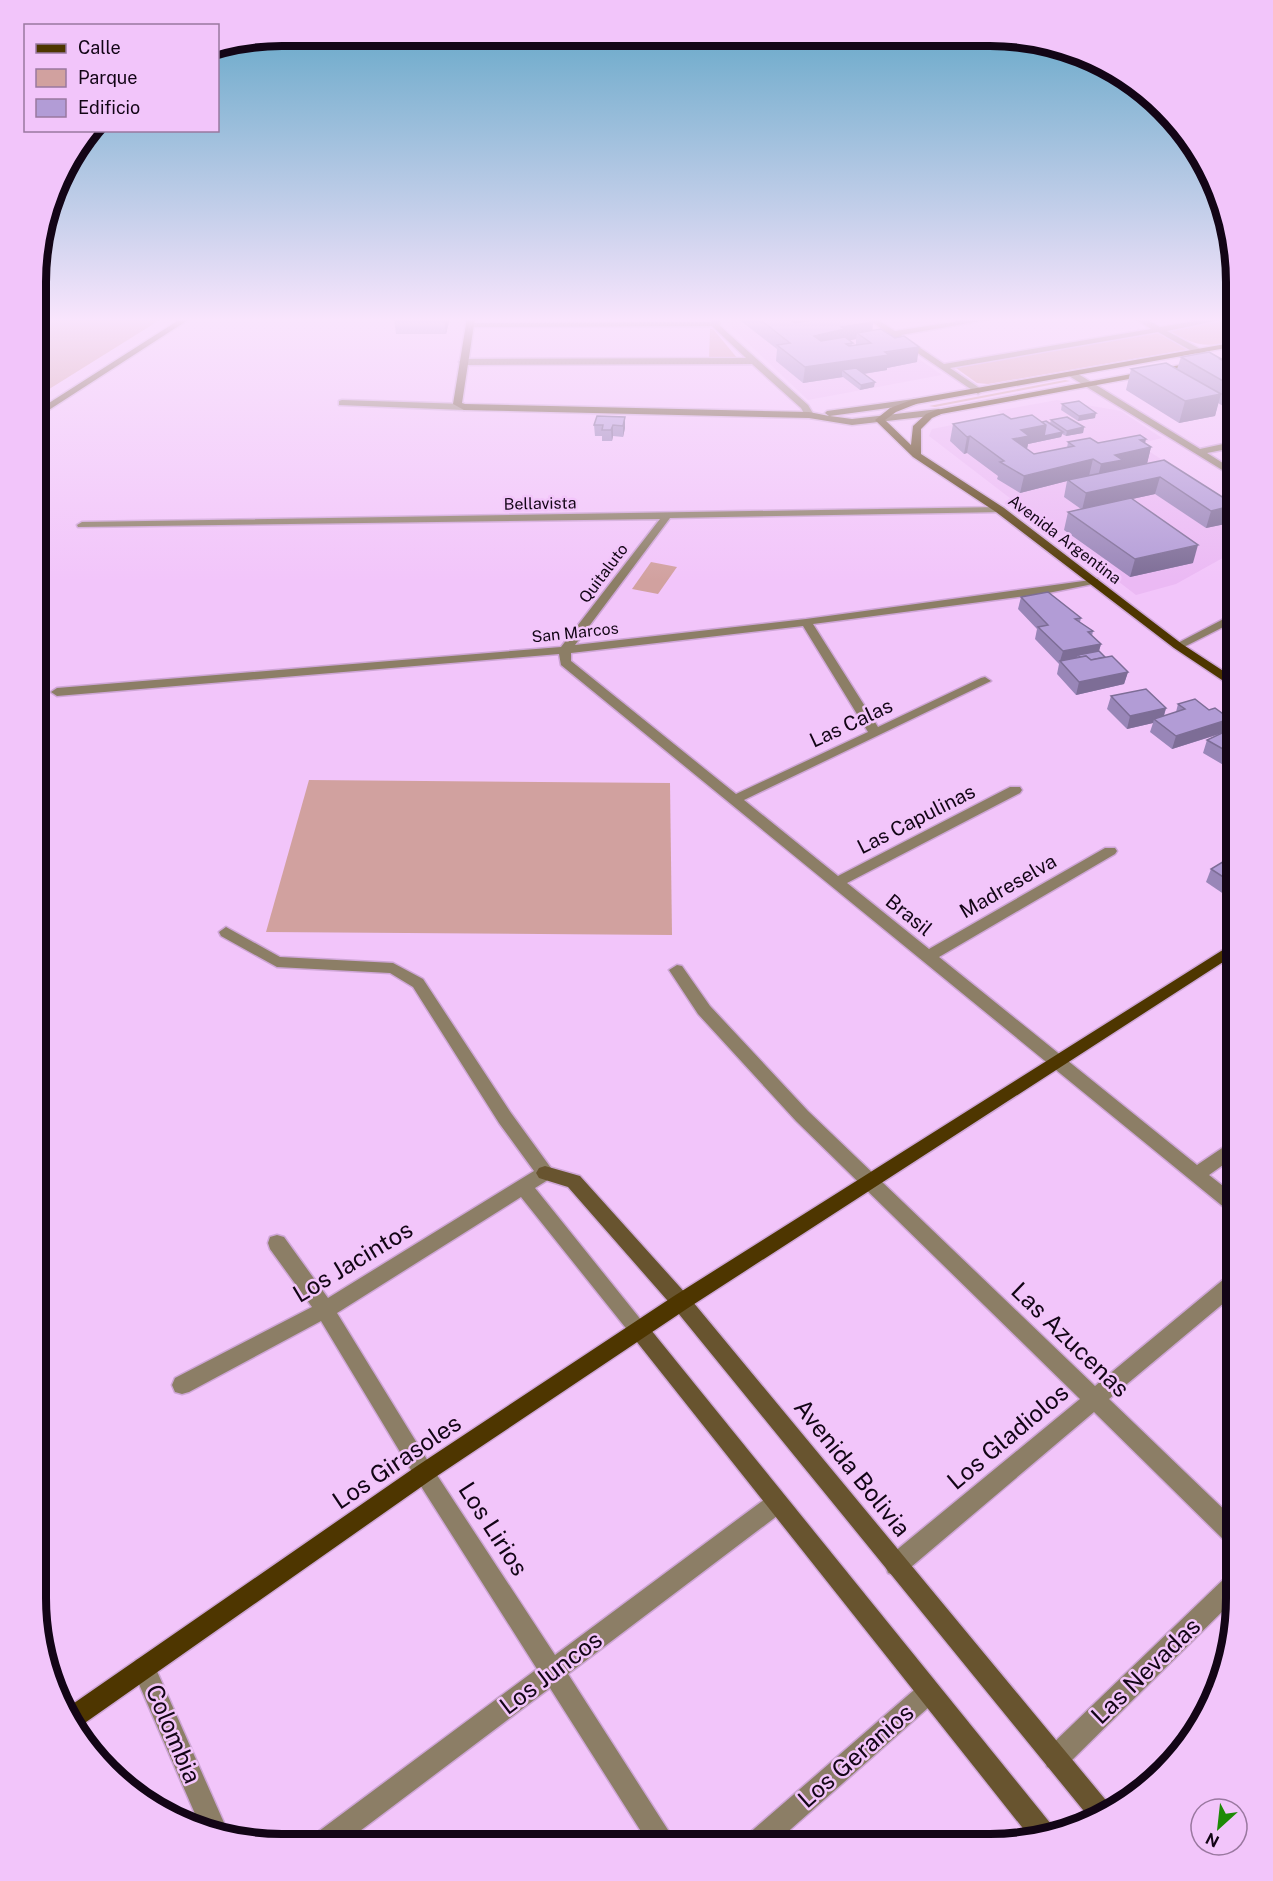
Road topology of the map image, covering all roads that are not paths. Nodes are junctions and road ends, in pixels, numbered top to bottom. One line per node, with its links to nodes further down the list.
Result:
1 (427, 406): 8 (street)
2 (461, 406): 8 (street)
3 (804, 406): 10 (street)
4 (883, 406): 10 (street)
5 (904, 406): 11 (main road)
6 (971, 406): 9 (main road)
7 (1123, 406): 13 (street)
8 (464, 407): 10 (street)
9 (939, 412): 11 (street); 14 (main road)
10 (809, 415): 11 (street)
11 (880, 420): 14 (main road, Avenida Argentina)
12 (1226, 446): 13 (street)
13 (1198, 452): 15 (street)
14 (916, 455): 16 (main road, Avenida Argentina)
15 (1226, 469)
16 (1000, 510): 17 (street, Bellavista); 19 (main road, Avenida Argentina)
17 (667, 516): 18 (street, Bellavista); 23 (street, Quitaluto)
18 (81, 525)
19 (1094, 581): 21 (street, San Marcos); 22 (main road, Avenida Argentina)
20 (1226, 621): 22 (street)
21 (806, 622): 23 (street, San Marcos); 27 (street)
22 (1178, 646): 24 (main road, Avenida Argentina)
23 (565, 650): 26 (street, San Marcos); 29 (street, Brasil)
24 (1226, 679)
25 (985, 681): 27 (street, Las Calas)
26 (57, 692)
27 (875, 733): 29 (street, Las Calas)
28 (1015, 790): 31 (street, Las Capulinas)
29 (734, 800): 31 (street, Brasil)
30 (1110, 851): 34 (street, Madreselva)
31 (835, 883): 34 (street, Brasil)
32 (226, 932): 38 (street)
33 (1226, 953): 36 (main road)
34 (927, 957): 36 (street, Brasil)
35 (677, 970): 40 (street, Las Azucenas)
36 (1054, 1062): 39 (street, Brasil); 40 (main road)
37 (1226, 1153): 39 (street)
38 (545, 1173): 41 (street, Los Jacintos); 45 (street, Avenida Bolivia)
39 (1197, 1175): 42 (street, Brasil)
40 (868, 1180): 45 (main road); 49 (street, Las Azucenas)
41 (523, 1187): 46 (street, Los Jacintos); 47 (street)
42 (1226, 1199)
43 (277, 1242): 46 (street, Los Lirios)
44 (1226, 1289): 49 (street, Los Gladiolos)
45 (681, 1302): 47 (main road, Los Girasoles); 53 (street, Avenida Bolivia)
46 (325, 1310): 48 (street, Los Jacintos); 50 (street, Los Lirios)
47 (640, 1331): 50 (main road, Los Girasoles); 51 (street)
48 (182, 1385)
49 (1094, 1399): 52 (street, Las Azucenas); 53 (street, Los Gladiolos)
50 (424, 1473): 55 (main road, Los Girasoles); 56 (street, Los Lirios)
51 (777, 1503): 56 (street, Los Juncos); 57 (street)
52 (1226, 1526)
53 (896, 1565): 59 (street, Avenida Bolivia)
54 (1226, 1593): 59 (street, Las Nevadas)
55 (144, 1668): 58 (main road, Los Girasoles); 61 (street, Colombia)
56 (553, 1671): 63 (street, Los Juncos); 64 (street, Los Lirios)
57 (929, 1692): 62 (street); 65 (street, Los Geranios)
58 (77, 1715)
59 (1056, 1758): 60 (street, Avenida Bolivia)
60 (1098, 1808)
61 (211, 1823)
62 (1039, 1829)
63 (336, 1834)
64 (658, 1834)
65 (767, 1834)

